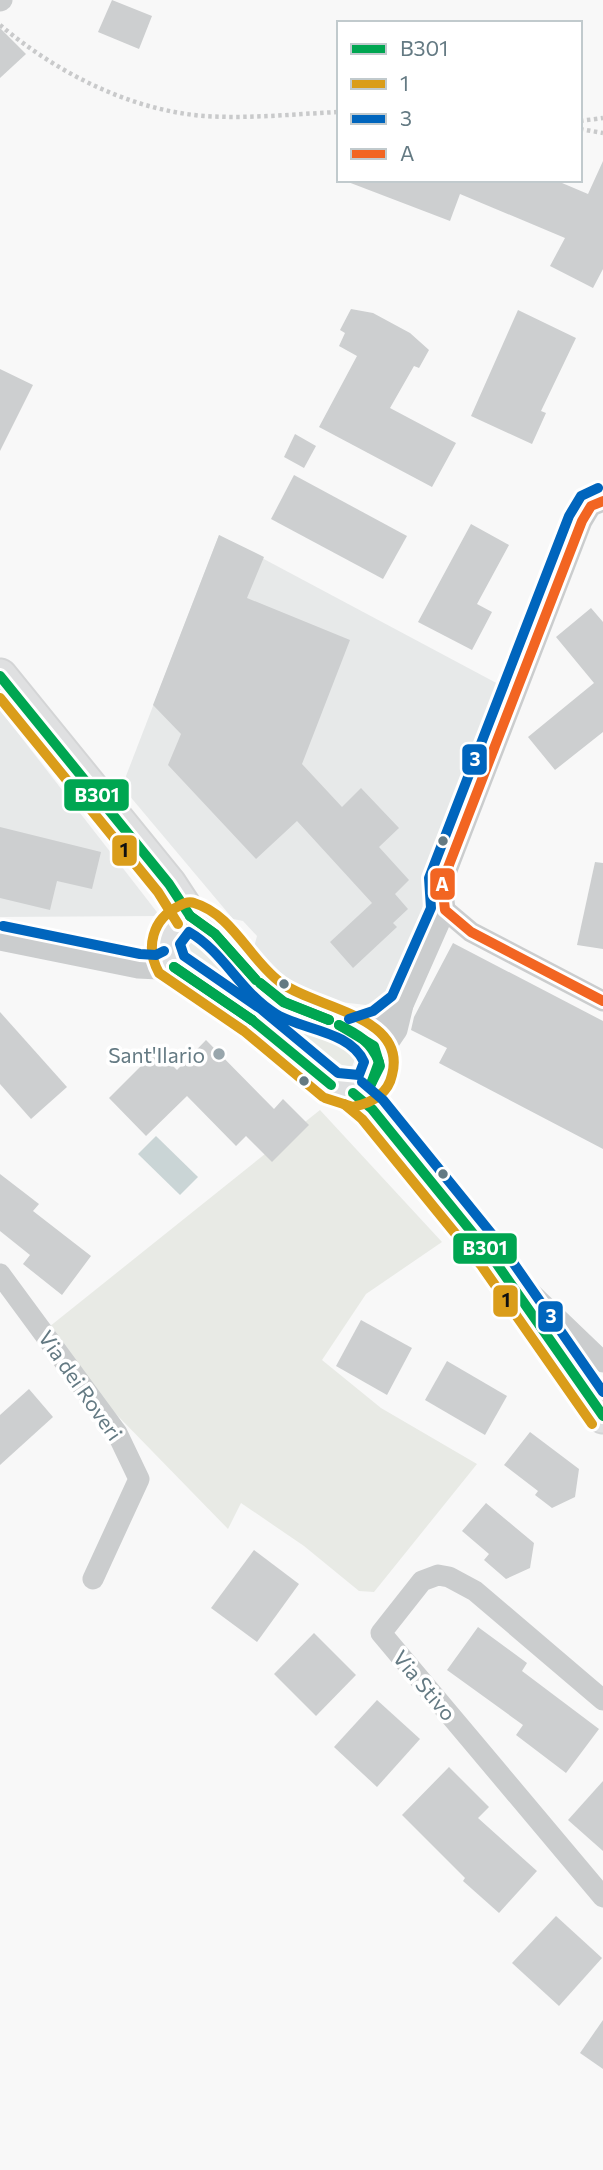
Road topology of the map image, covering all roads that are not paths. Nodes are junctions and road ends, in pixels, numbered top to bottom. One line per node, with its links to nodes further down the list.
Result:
1 (601, 497): 3 (street)
2 (0, 676): 4 (main road)
3 (445, 910): 7 (street); 8 (street)
4 (190, 916): 6 (main road); 9 (main road)
5 (0, 940): 6 (street)
6 (170, 964): 11 (main road)
7 (603, 1001)
8 (403, 1005): 9 (street); 10 (street)
9 (354, 1032): 10 (main road)
10 (378, 1058): 11 (main road)
11 (353, 1093): 12 (main road)
12 (492, 1257): 14 (street); 15 (main road)
13 (0, 1274): 16 (street, Via dei Roveri)
14 (603, 1362)
15 (603, 1416)
16 (93, 1579)
17 (603, 1700): 18 (street, Via Stivo)
18 (603, 1898)

